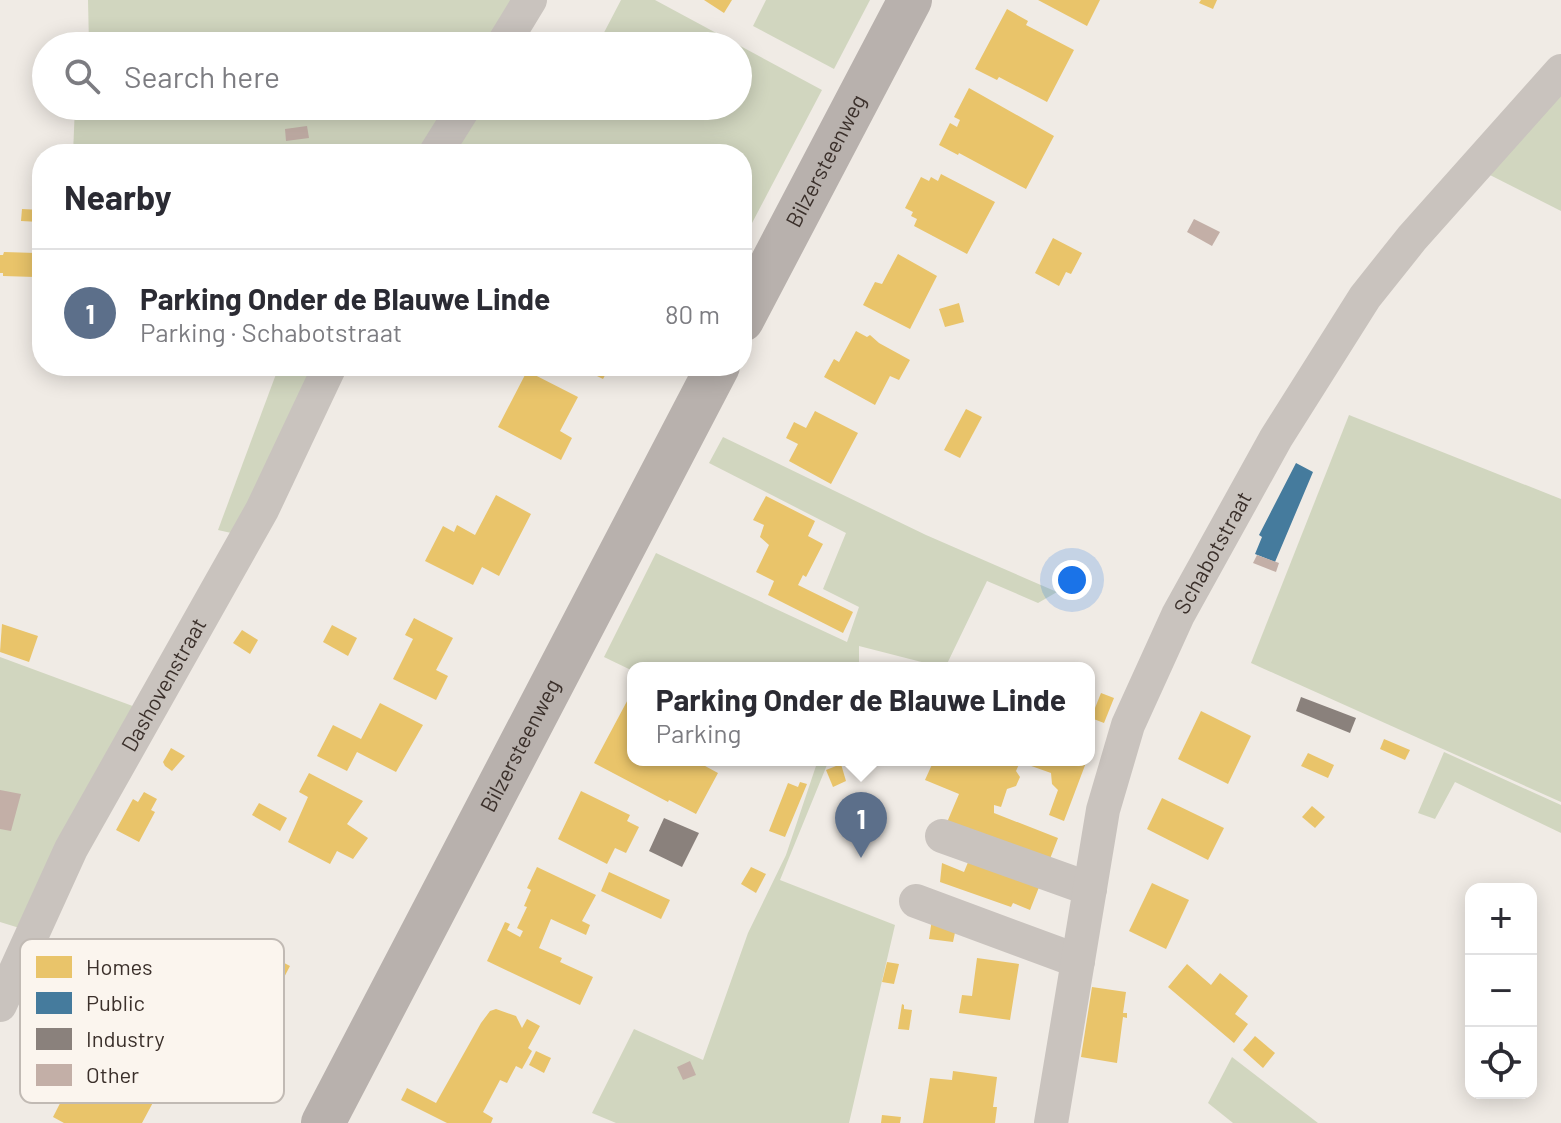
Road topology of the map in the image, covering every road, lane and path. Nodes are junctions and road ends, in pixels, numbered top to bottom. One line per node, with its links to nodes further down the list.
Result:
1 (530, 0): 3 (street)
2 (910, 0): 7 (main road, Bilzersteenweg)
3 (511, 32)
4 (1561, 71): 11 (street, Schabotstraat)
5 (456, 120): 6 (street)
6 (441, 144)
7 (752, 301)
8 (325, 376): 13 (street, Dashovenstraat)
9 (713, 376): 17 (main road, Bilzersteenweg)
10 (942, 836): 11 (street)
11 (1090, 889): 15 (street, Schabotstraat)
12 (916, 901): 15 (street)
13 (30, 939)
14 (20, 961): 16 (street, Dashovenstraat)
15 (1078, 961): 18 (street, Schabotstraat)
16 (0, 1005)
17 (323, 1123)
18 (1051, 1123)

